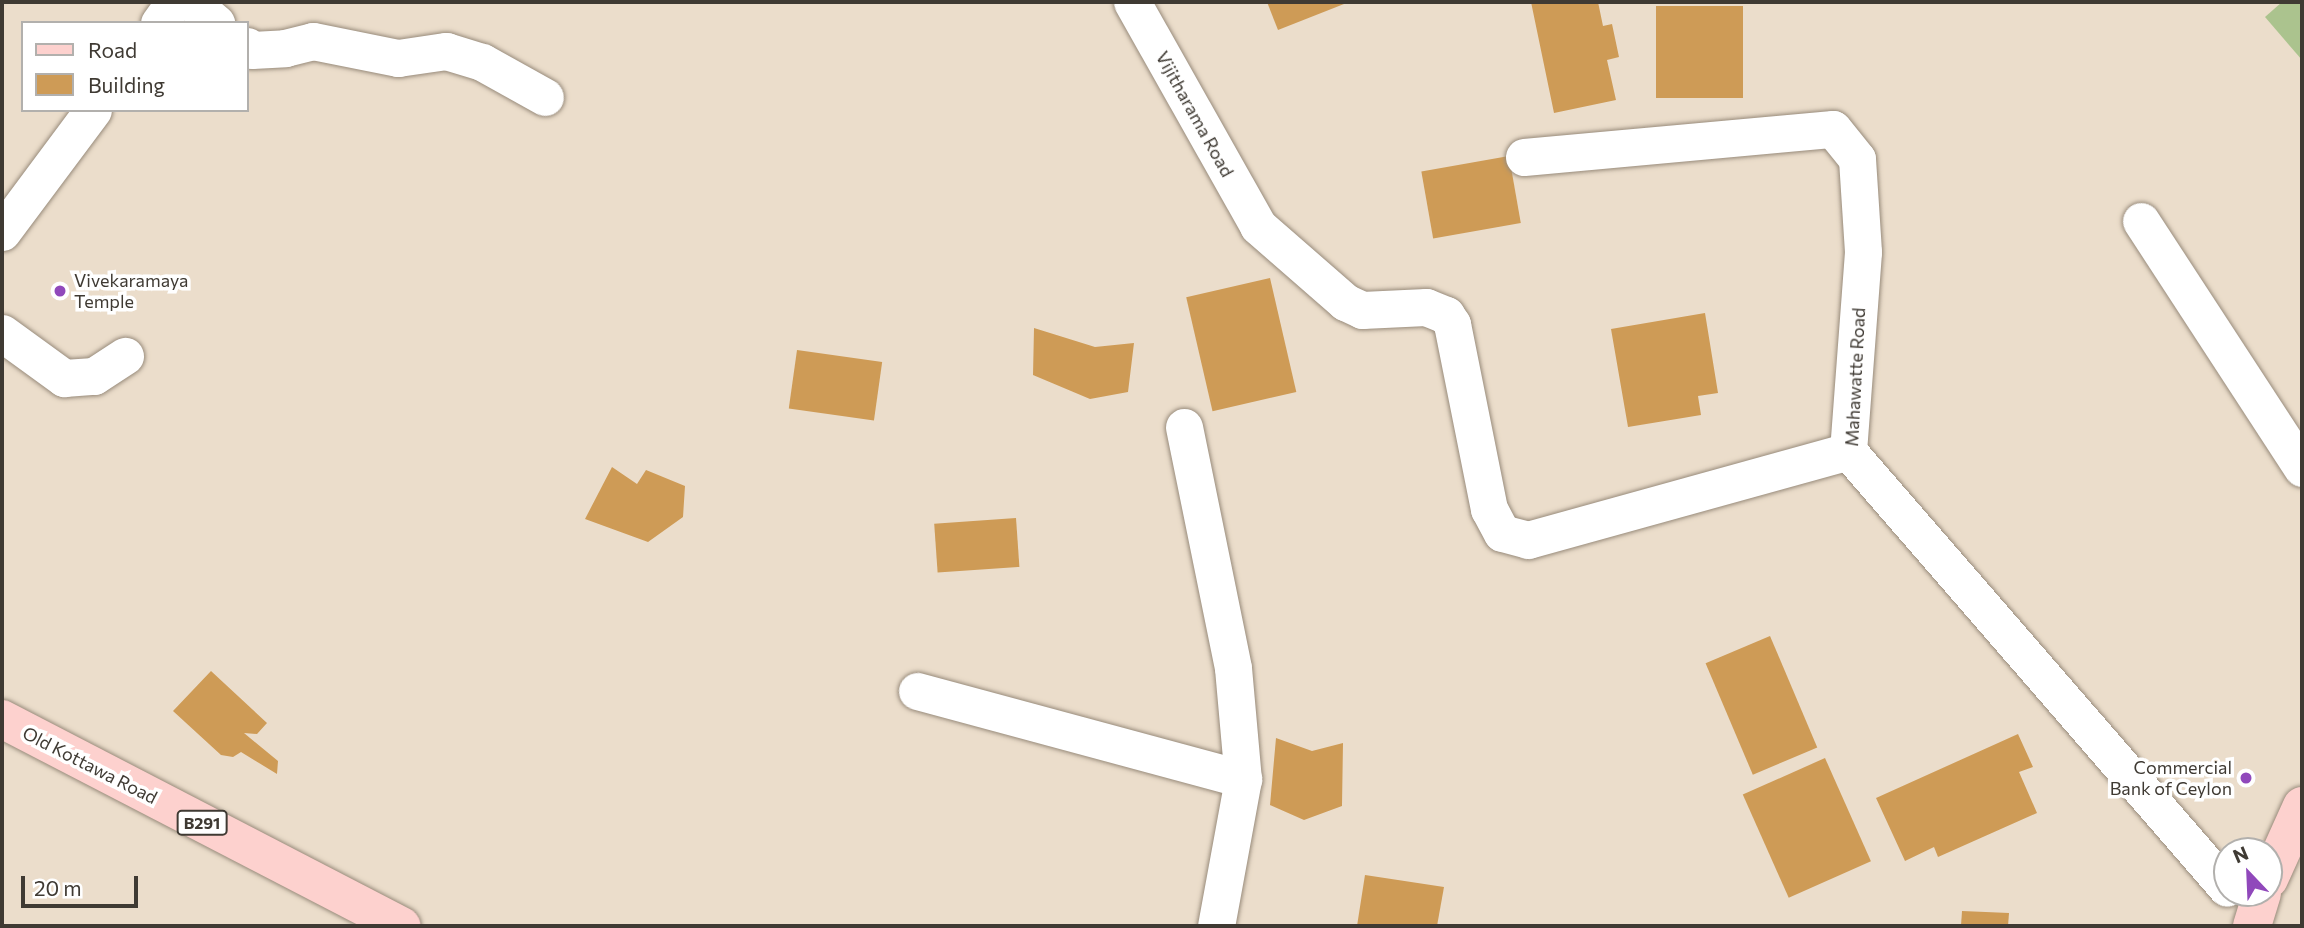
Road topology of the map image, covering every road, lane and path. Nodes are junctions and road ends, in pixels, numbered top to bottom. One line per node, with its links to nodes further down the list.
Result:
1 (174, 2): 4 (street)
2 (191, 2): 5 (street)
3 (1132, 2): 15 (street, Vijitharama Road)
4 (160, 21)
5 (214, 21)
6 (248, 47): 7 (street)
7 (545, 97)
8 (92, 112): 11 (street)
9 (1524, 157): 15 (street, Mahawatte Road)
10 (2141, 221): 16 (street)
11 (2, 232)
12 (2, 334): 13 (street)
13 (125, 356)
14 (1184, 427): 19 (street)
15 (1848, 452): 22 (street, Mahawatte Road)
16 (2302, 468)
17 (917, 691): 19 (street)
18 (2, 719): 23 (main road, Old Kottawa Road / B291)
19 (1243, 779): 24 (street)
20 (2302, 806): 21 (main road)
21 (2283, 847)
22 (2213, 872)
23 (402, 926)
24 (1216, 926)

